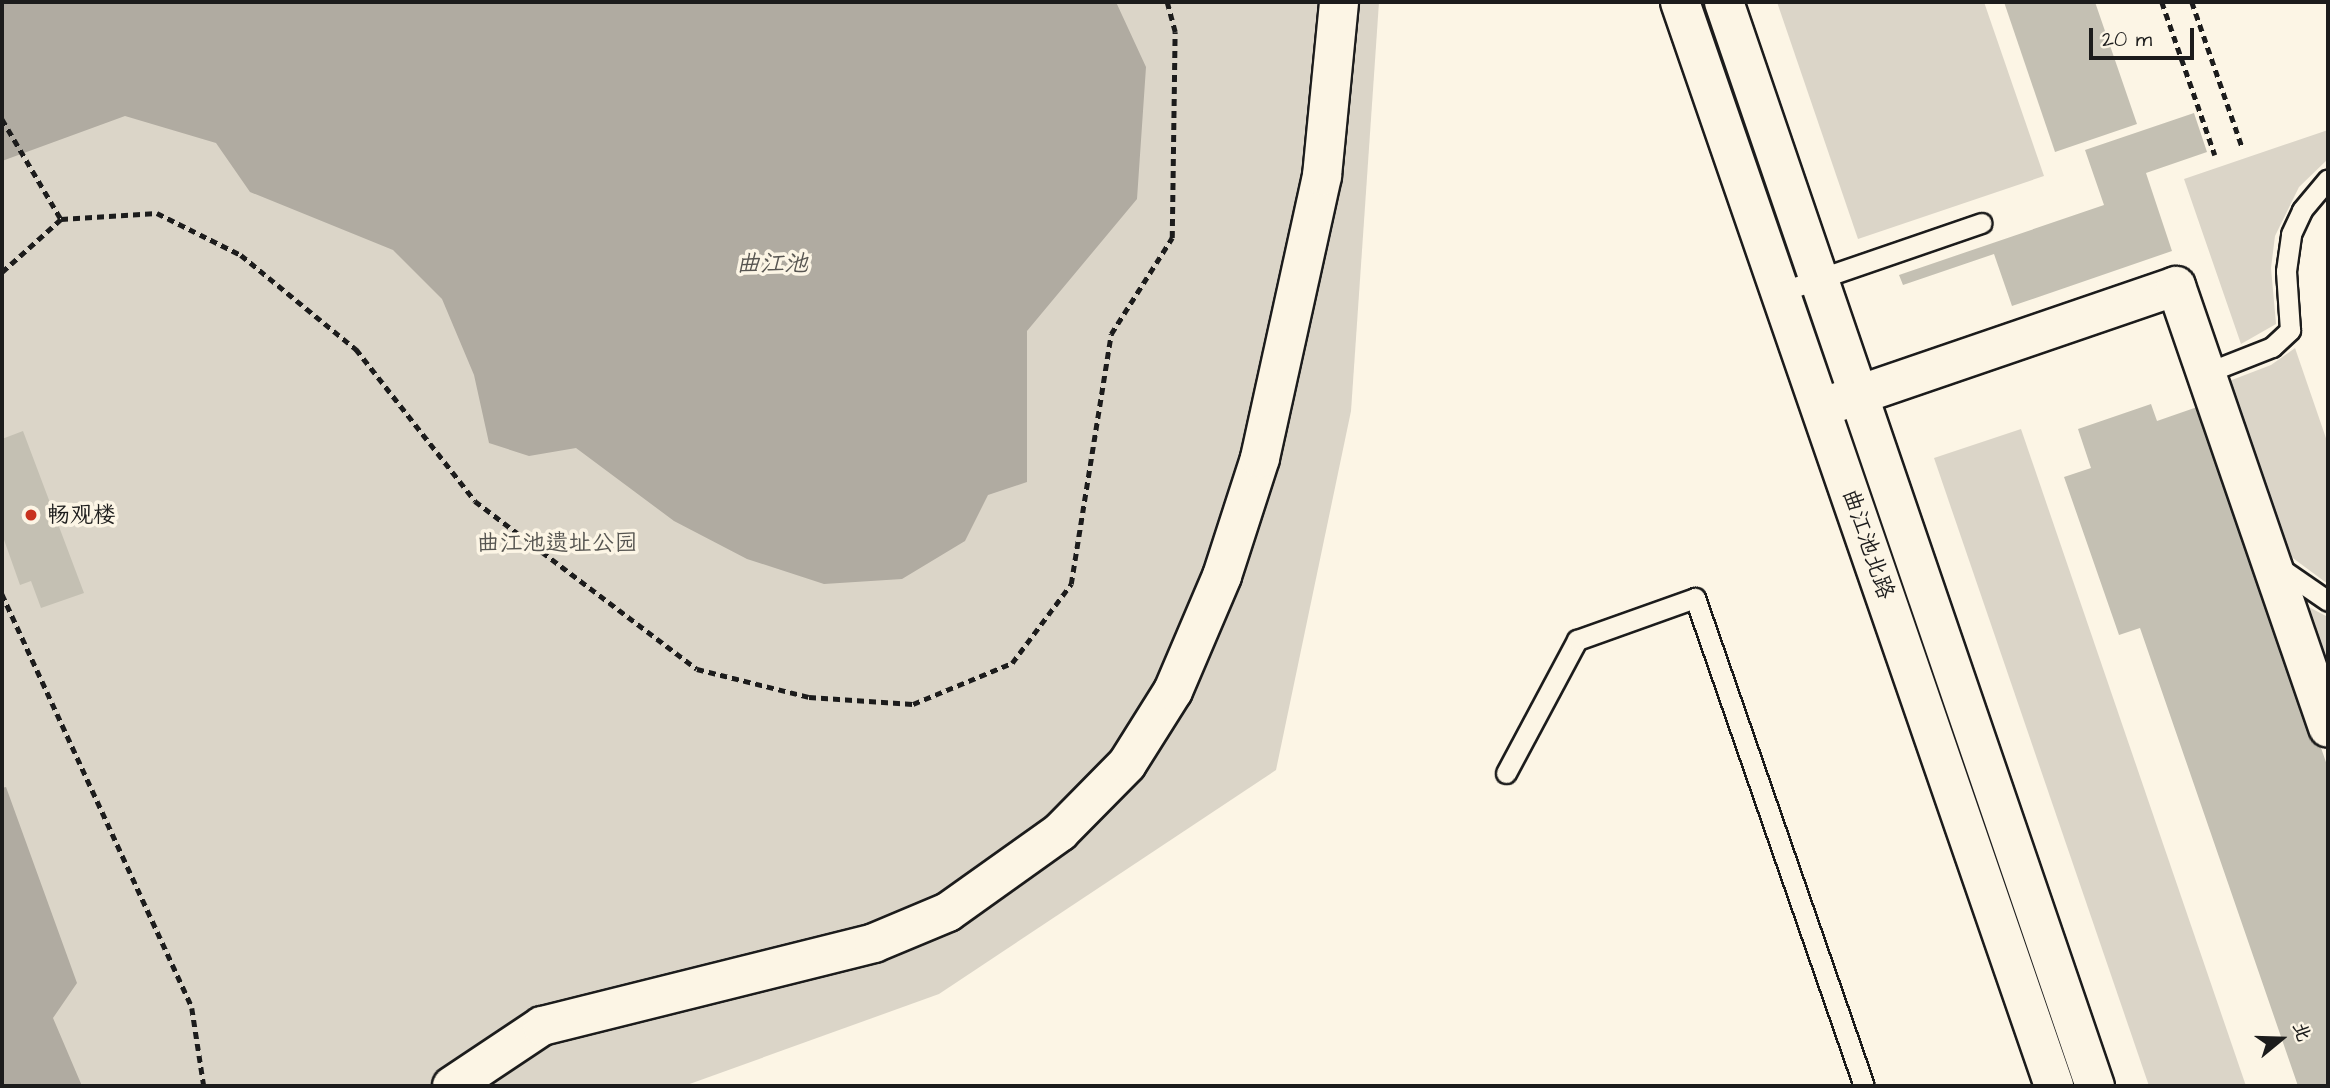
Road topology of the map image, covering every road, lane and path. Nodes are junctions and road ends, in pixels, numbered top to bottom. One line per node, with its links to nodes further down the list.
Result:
1 (1167, 2): 11 (path)
2 (1339, 2): 25 (street)
3 (1680, 2): 15 (street, 曲江池北路)
4 (1724, 2): 14 (street, 曲江池北路)
5 (2162, 2): 9 (path)
6 (2192, 2): 8 (path)
7 (2, 119): 11 (path)
8 (2242, 146)
9 (2215, 155)
10 (2328, 179): 16 (lane)
11 (61, 219): 13 (path)
12 (1981, 223): 14 (lane)
13 (2, 272)
14 (1820, 278): 15 (lane); 17 (street, 曲江池北路)
15 (1781, 292): 18 (street, 曲江池北路)
16 (2206, 373): 17 (street); 19 (street)
17 (1860, 395): 18 (street); 28 (street, 曲江池北路)
18 (1821, 408): 27 (street, 曲江池北路)
19 (2270, 560): 21 (lane); 22 (street)
20 (2, 594): 24 (path)
21 (2328, 601)
22 (2328, 728)
23 (1506, 773): 26 (lane)
24 (204, 1086)
25 (452, 1086)
26 (1864, 1086)
27 (2054, 1086)
28 (2095, 1086)

